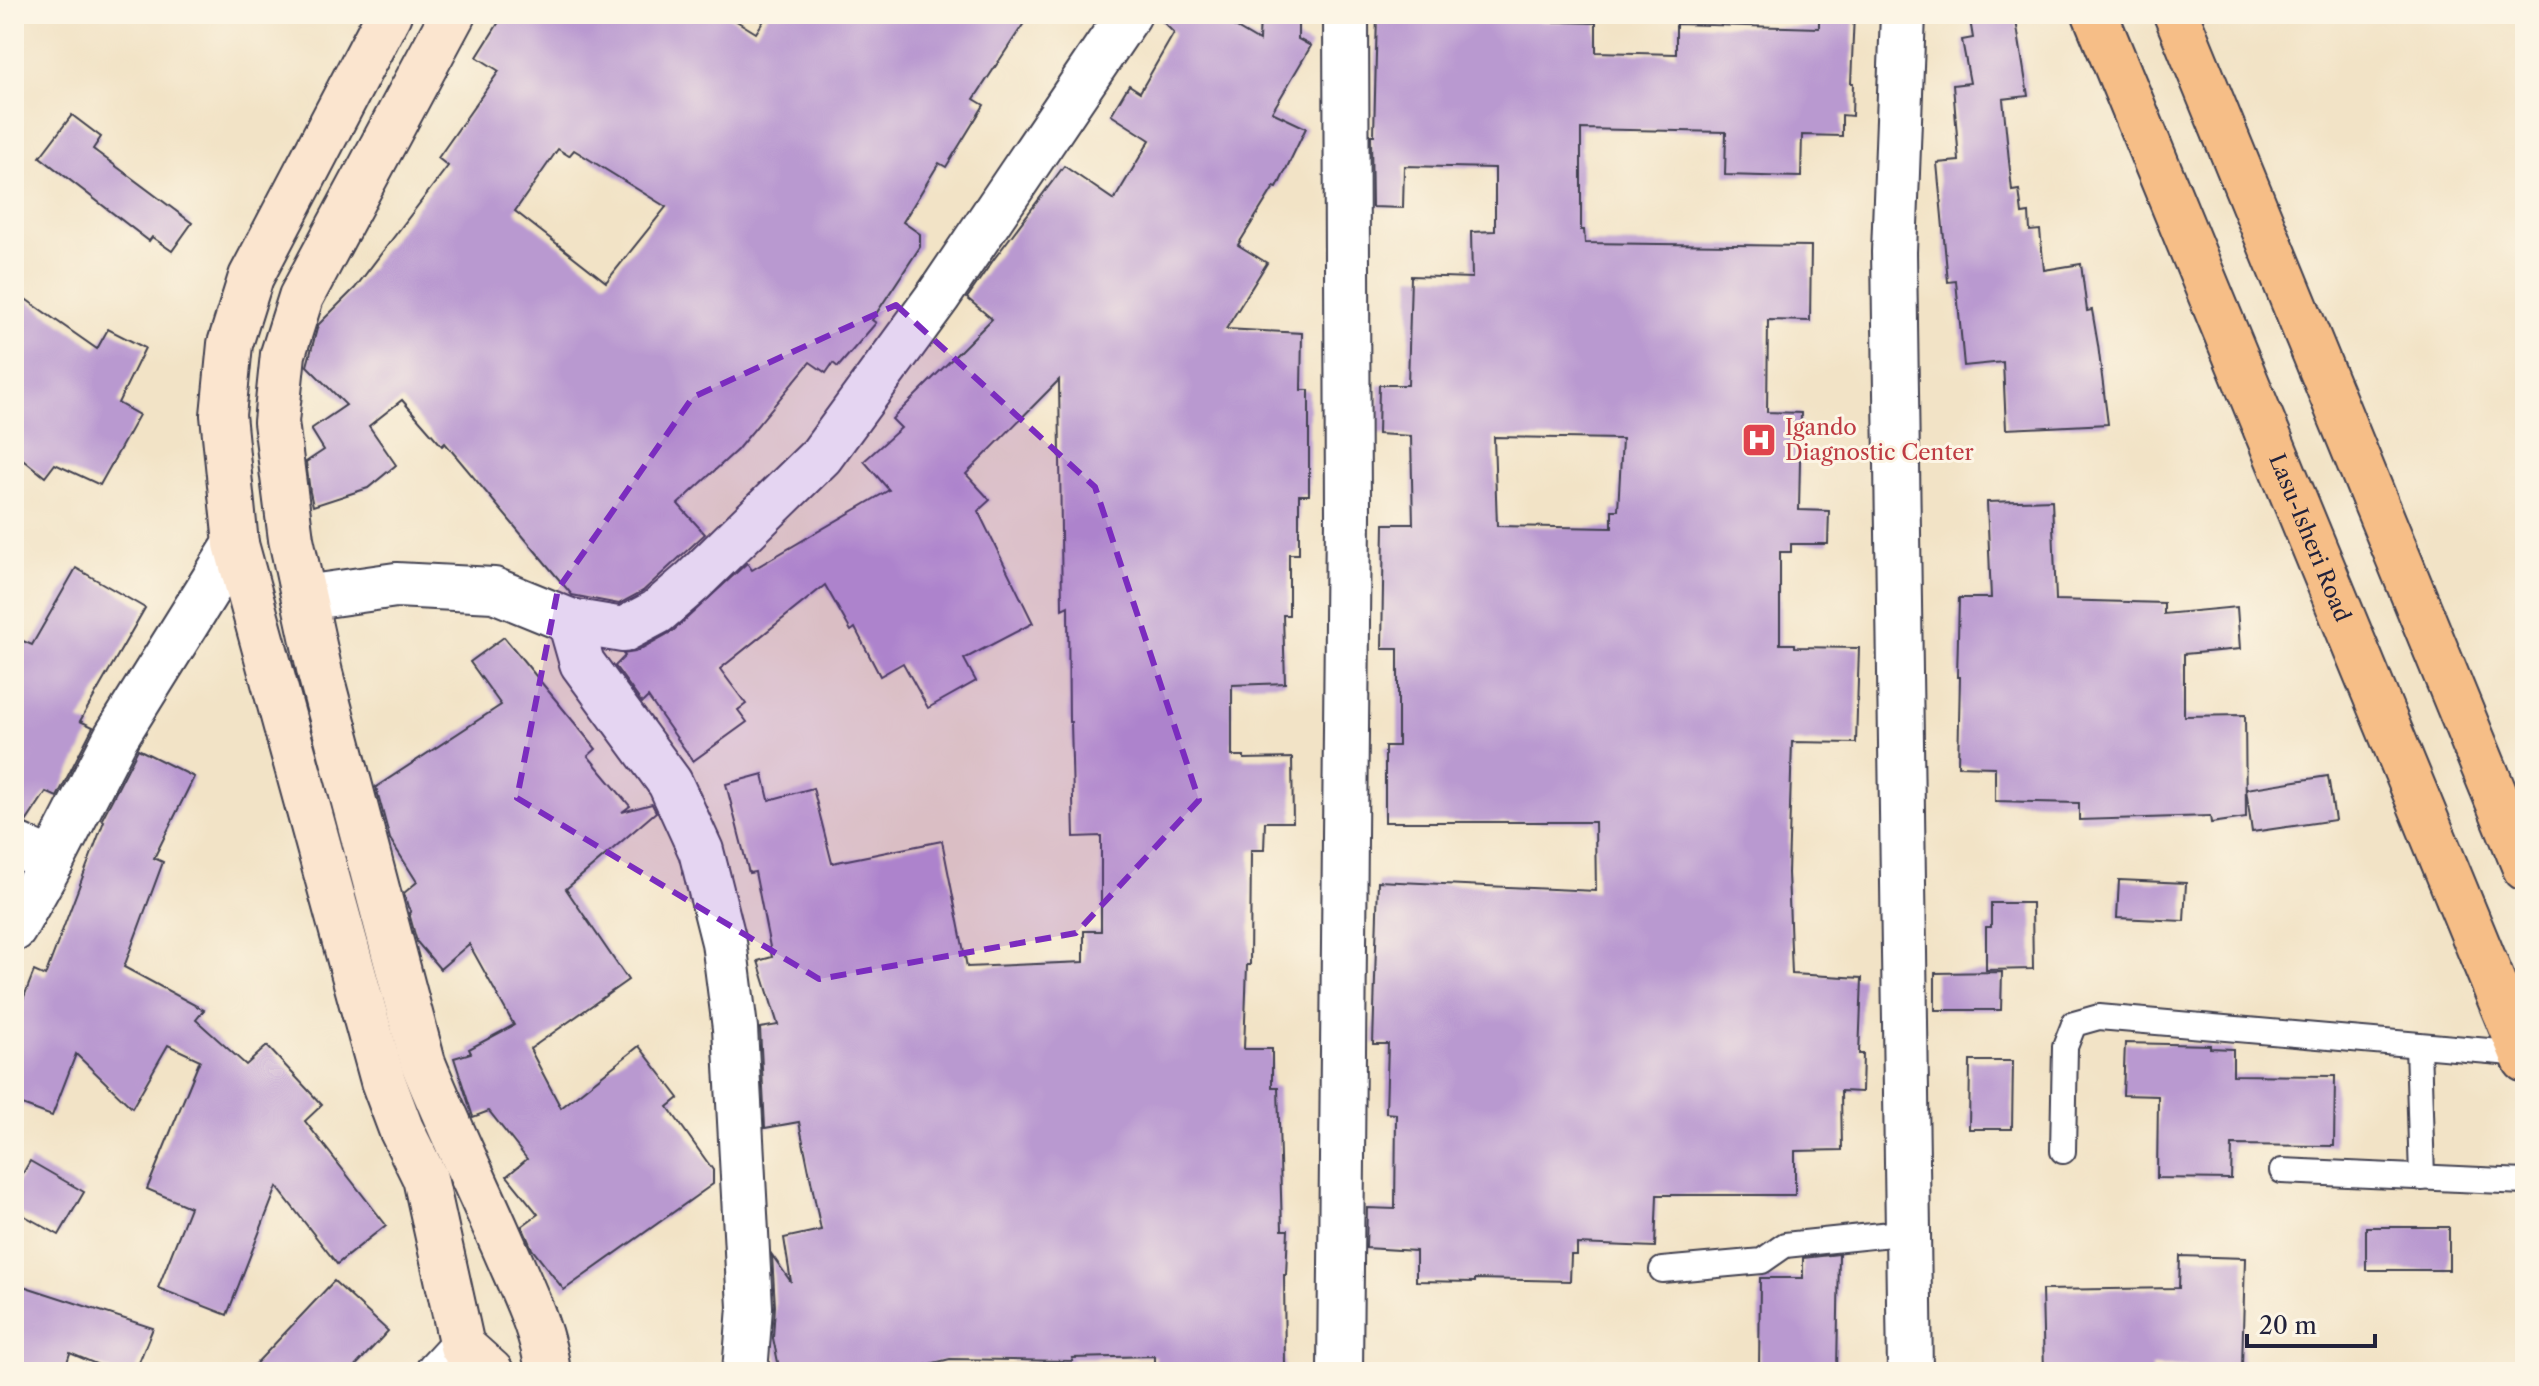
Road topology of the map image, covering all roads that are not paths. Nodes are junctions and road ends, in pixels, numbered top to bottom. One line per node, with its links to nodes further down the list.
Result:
1 (389, 14): 8 (main road)
2 (453, 14): 9 (main road)
3 (1129, 14): 10 (street)
4 (1346, 14): 26 (street)
5 (1903, 14): 21 (street)
6 (2095, 14): 14 (main road, Lasu-Isheri Road)
7 (2179, 15): 12 (main road)
8 (236, 544): 11 (street); 23 (main road)
9 (304, 598): 10 (street); 24 (main road)
10 (570, 621): 25 (street)
11 (33, 853): 13 (street)
12 (2525, 868)
13 (14, 929)
14 (2515, 1004): 16 (main road, Lasu-Isheri Road)
15 (2418, 1045): 16 (lane); 17 (lane); 19 (lane)
16 (2524, 1057)
17 (2063, 1151)
18 (2282, 1171): 19 (lane)
19 (2422, 1178): 20 (lane)
20 (2525, 1182)
21 (1910, 1232): 22 (lane); 27 (street)
22 (1662, 1270)
23 (464, 1363)
24 (548, 1372)
25 (745, 1372)
26 (1340, 1372)
27 (1910, 1372)

